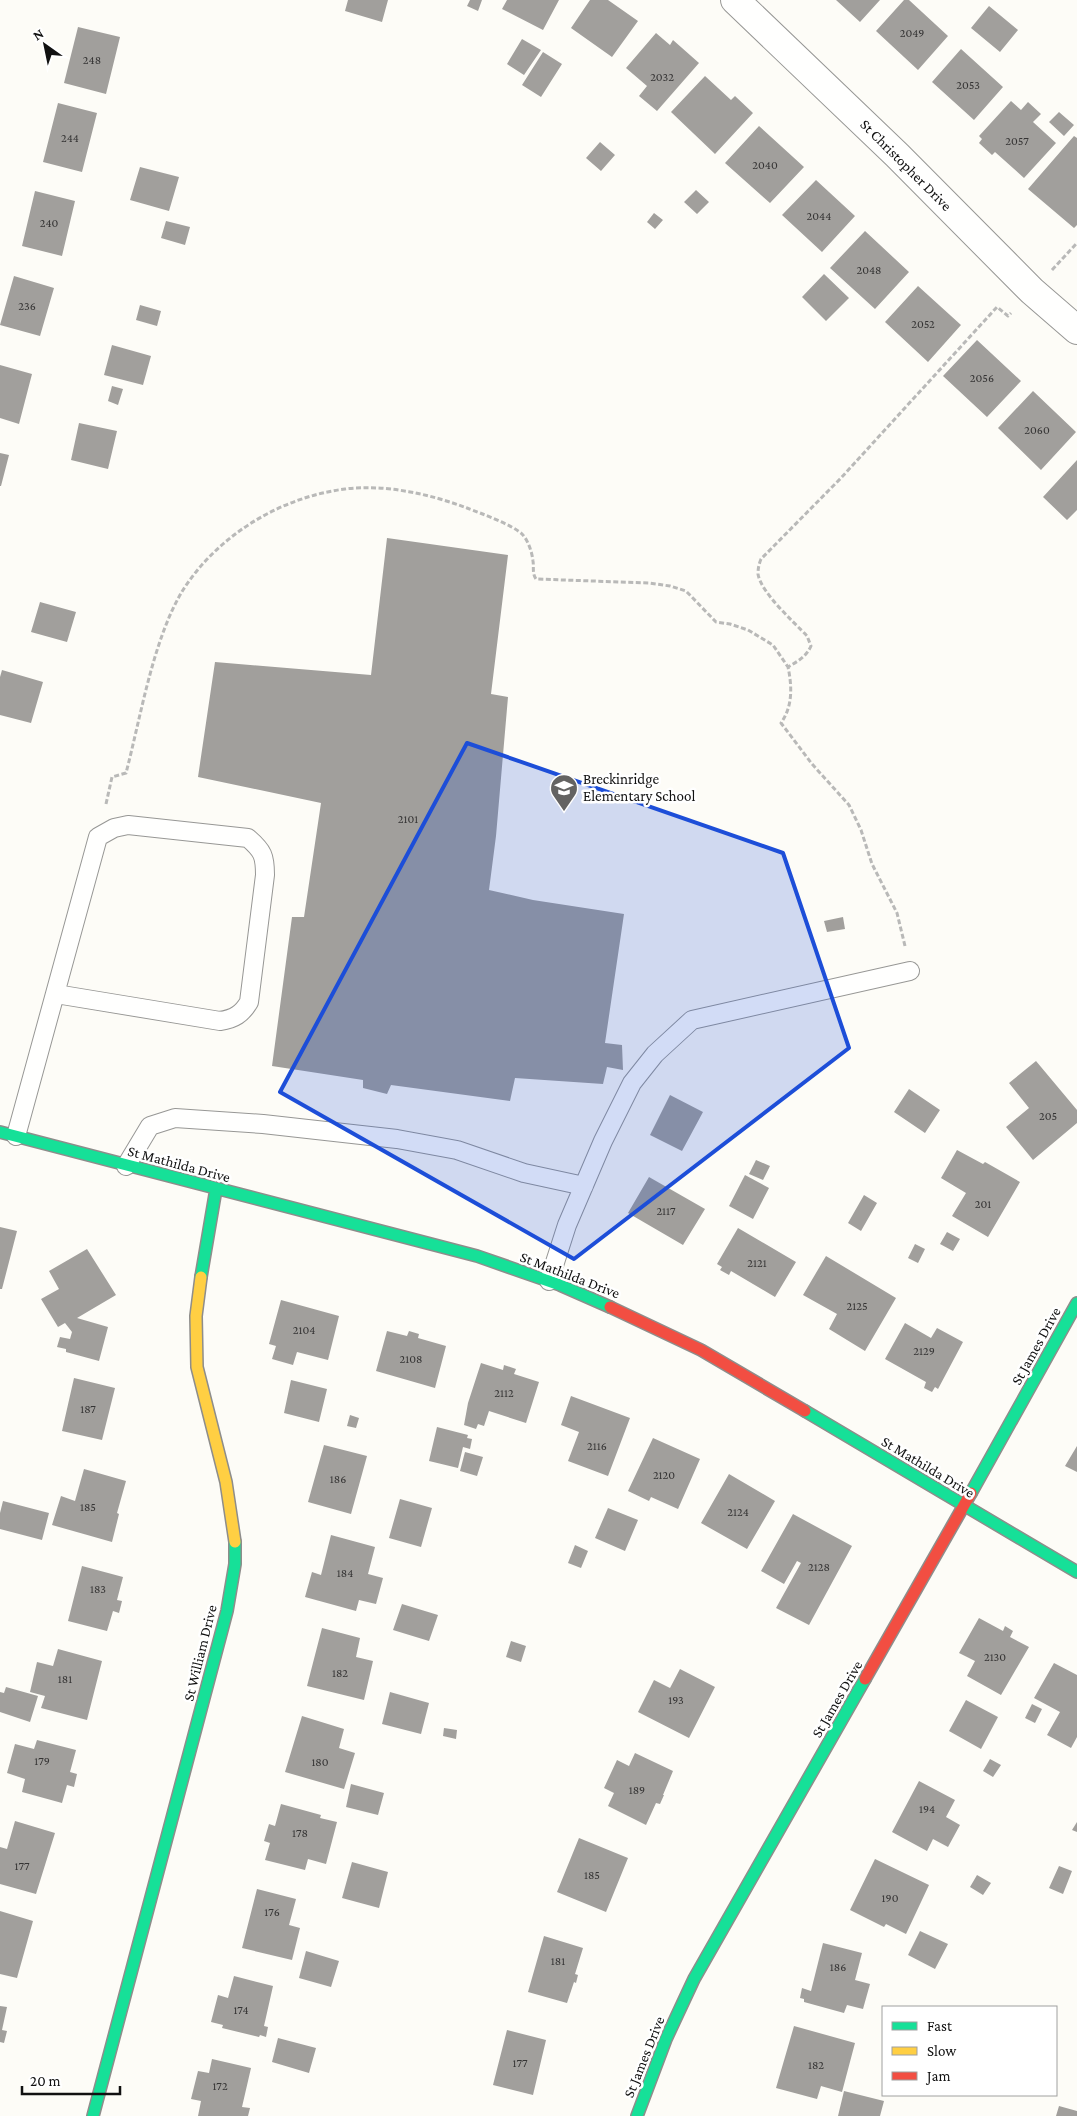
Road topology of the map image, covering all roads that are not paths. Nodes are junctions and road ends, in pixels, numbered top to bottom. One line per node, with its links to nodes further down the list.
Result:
1 (735, 0): 2 (street, St Christopher Drive)
2 (1077, 330)
3 (910, 972): 7 (lane)
4 (56, 994): 4 (lane); 5 (lane)
5 (8, 1134): 6 (street, St Mathilda Drive)
6 (126, 1166): 7 (lane); 8 (street, St Mathilda Drive)
7 (584, 1186): 9 (lane)
8 (216, 1189): 9 (street, St Mathilda Drive); 13 (street, St William Drive)
9 (549, 1281): 11 (street, St Mathilda Drive)
10 (1077, 1304): 11 (street, St James Drive)
11 (964, 1506): 12 (street, St Mathilda Drive); 14 (street, St James Drive)
12 (1077, 1572)
13 (93, 2116)
14 (638, 2116)

